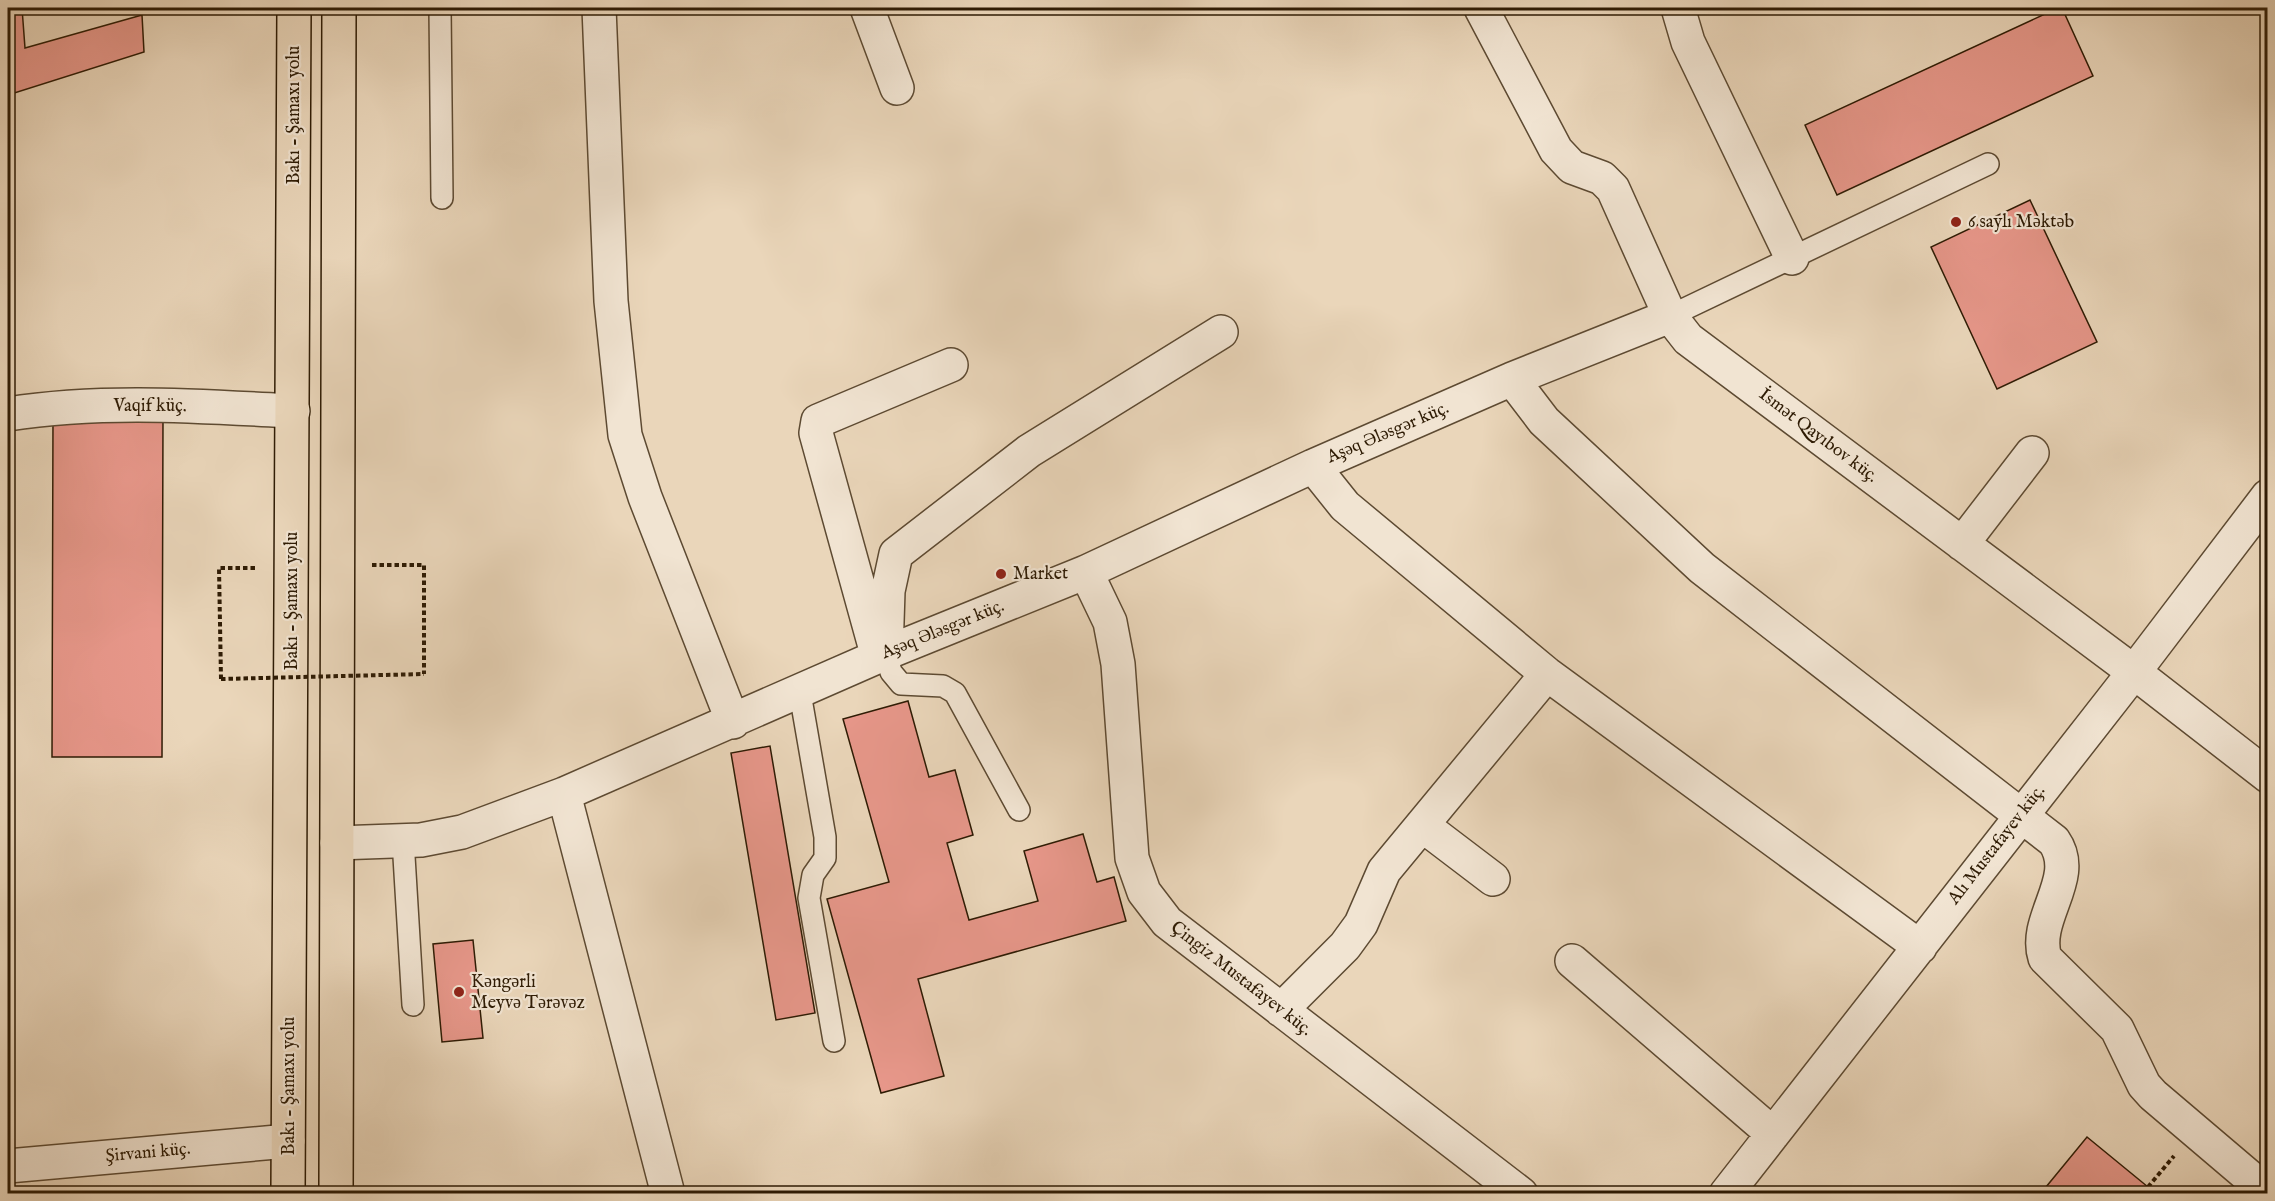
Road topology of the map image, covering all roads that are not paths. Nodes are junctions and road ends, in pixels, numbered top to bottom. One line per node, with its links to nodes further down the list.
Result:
1 (294, 8): 16 (highway, Bakı - Şamaxı yolu)
2 (339, 8): 34 (highway)
3 (440, 8): 10 (lane)
4 (598, 8): 27 (street)
5 (867, 8): 8 (street)
6 (1481, 8): 12 (street, İsmət Qayıbov küç.)
7 (1678, 8): 11 (street)
8 (897, 88)
9 (1988, 164): 11 (lane)
10 (442, 198)
11 (1792, 258): 12 (lane)
12 (1670, 316): 15 (street, Aşəq Ələsgər küç.); 21 (street, İsmət Qayıbov küç.)
13 (1221, 332): 23 (street)
14 (951, 365): 23 (street)
15 (1512, 379): 19 (street, Aşəq Ələsgər küç.); 31 (street)
16 (293, 411): 17 (street, Vaqif küç.); 42 (highway, Bakı - Şamaxı yolu)
17 (8, 414)
18 (2032, 453): 21 (street)
19 (1313, 466): 22 (street, Aşəq Ələsgər küç.); 25 (street)
20 (2268, 496): 24 (street, Alı Mustafayev küç.)
21 (1962, 544): 24 (street, İsmət Qayıbov küç.)
22 (1086, 572): 23 (street, Aşəq Ələsgər küç.); 39 (street, Çingiz Mustafayev küç.)
23 (882, 655): 26 (street, Aşəq Ələsgər küç.); 30 (lane)
24 (2134, 672): 28 (street, İsmət Qayıbov küç.); 31 (street, Alı Mustafayev küç.)
25 (1548, 674): 32 (street); 36 (street)
26 (800, 693): 27 (street, Aşəq Ələsgər küç.); 40 (lane)
27 (733, 723): 29 (street, Aşəq Ələsgər küç.)
28 (2268, 776)
29 (564, 794): 33 (street, Aşəq Ələsgər küç.); 47 (street)
30 (1019, 810)
31 (2021, 814): 36 (street, Alı Mustafayev küç.); 44 (street)
32 (1422, 825): 35 (street); 39 (street)
33 (403, 840): 34 (street, Aşəq Ələsgər küç.); 38 (lane)
34 (338, 843): 46 (highway)
35 (1493, 879)
36 (1920, 947): 41 (street, Alı Mustafayev küç.)
37 (1572, 961): 41 (street)
38 (413, 1005)
39 (1281, 1010): 48 (street, Çingiz Mustafayev küç.)
40 (834, 1041)
41 (1773, 1134): 49 (street, Alı Mustafayev küç.)
42 (288, 1141): 43 (street, Şirvani küç.); 45 (highway, Bakı - Şamaxı yolu)
43 (8, 1166)
44 (2253, 1180)
45 (288, 1194)
46 (336, 1194)
47 (668, 1194)
48 (1521, 1194)
49 (1726, 1194)

